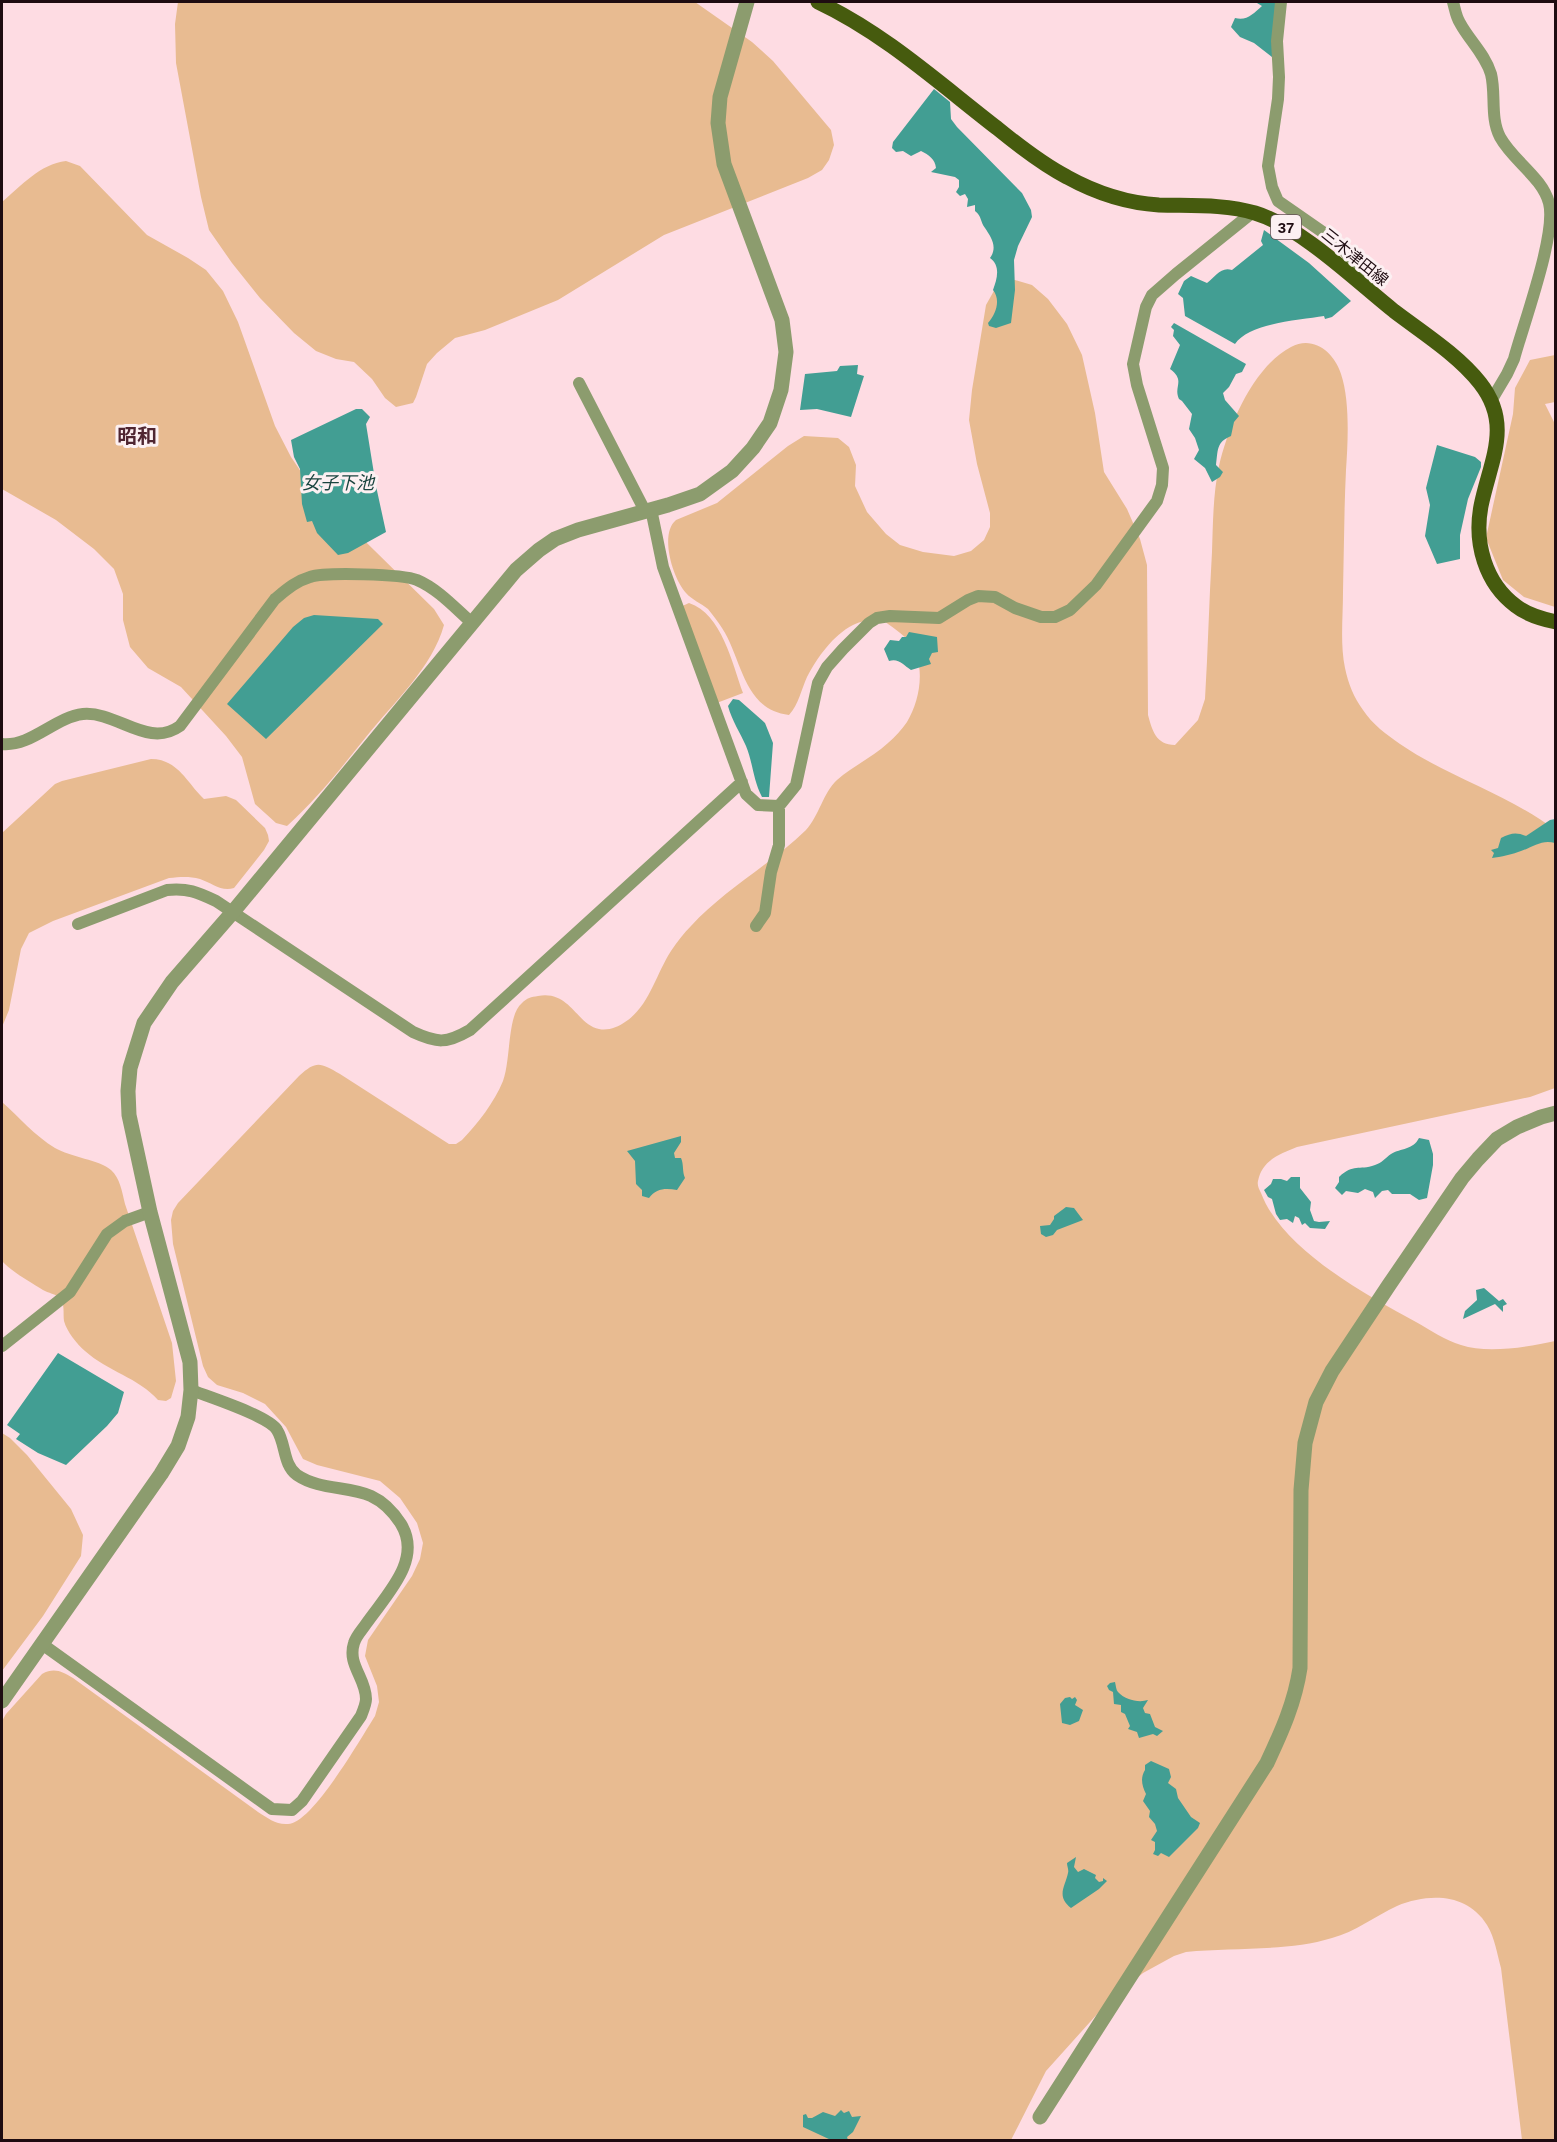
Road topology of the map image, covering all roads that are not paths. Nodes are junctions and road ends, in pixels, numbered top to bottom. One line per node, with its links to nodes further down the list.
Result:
1 (747, 2): 9 (street)
2 (818, 2): 5 (main road, 三木津田線 / 37)
3 (1281, 2): 6 (street)
4 (1453, 2): 8 (street)
5 (1254, 212): 6 (main road, 三木津田線 / 37); 14 (street)
6 (1365, 288): 8 (main road, 三木津田線 / 37)
7 (579, 383): 9 (street)
8 (1491, 401): 10 (main road, 三木津田線 / 37)
9 (648, 510): 11 (street); 13 (street)
10 (1556, 622)
11 (472, 623): 12 (street); 15 (street)
12 (2, 744)
13 (742, 782): 14 (street); 15 (street)
14 (779, 806): 17 (street)
15 (232, 913): 16 (street); 19 (street)
16 (78, 924)
17 (756, 926)
18 (1556, 1113): 24 (street)
19 (150, 1212): 20 (street); 21 (street)
20 (2, 1346)
21 (191, 1390): 22 (street); 22 (street)
22 (42, 1644): 23 (street)
23 (2, 1701)
24 (1040, 2117)

